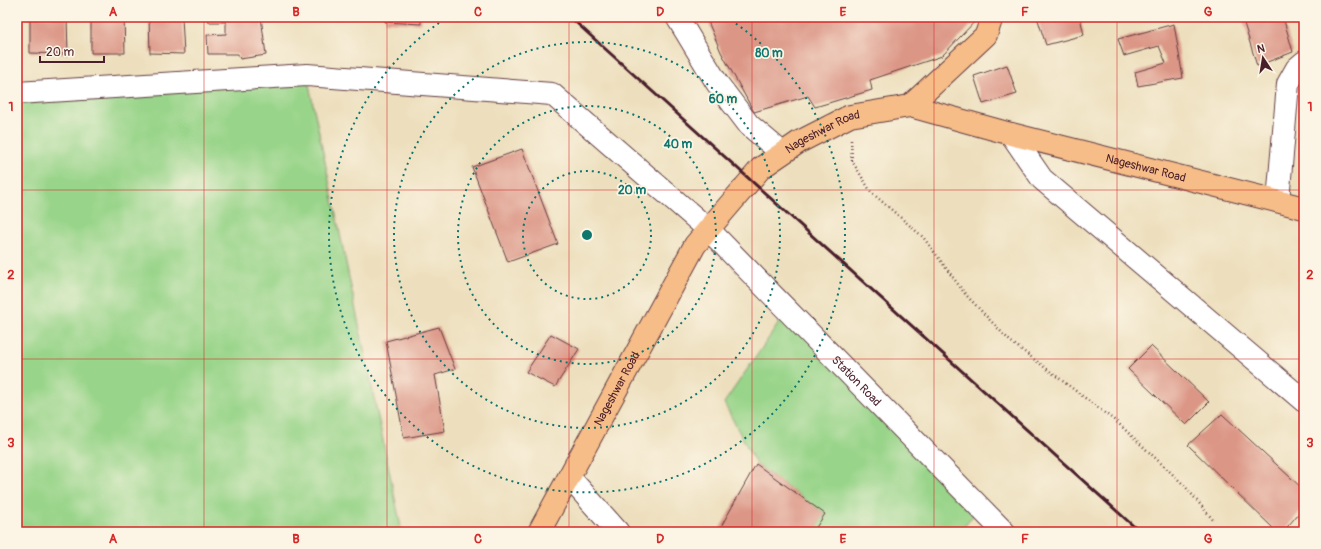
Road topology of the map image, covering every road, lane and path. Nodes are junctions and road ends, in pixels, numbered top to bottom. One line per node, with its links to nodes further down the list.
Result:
1 (677, 17): 8 (street)
2 (992, 17): 5 (main road)
3 (1304, 62): 9 (street)
4 (17, 93): 11 (street, Station Road)
5 (910, 106): 6 (main road, Nageshwar Road); 7 (main road, Nageshwar Road)
6 (850, 116): 8 (main road, Nageshwar Road); 14 (path)
7 (1011, 134): 9 (main road, Nageshwar Road); 12 (street)
8 (782, 153): 11 (main road, Nageshwar Road)
9 (1278, 201): 10 (main road, Nageshwar Road)
10 (1304, 208)
11 (709, 230): 13 (main road, Nageshwar Road); 17 (street, Station Road)
12 (1304, 401)
13 (569, 477): 15 (main road, Nageshwar Road); 16 (street)
14 (1214, 521)
15 (539, 532)
16 (618, 532)
17 (1004, 532)

